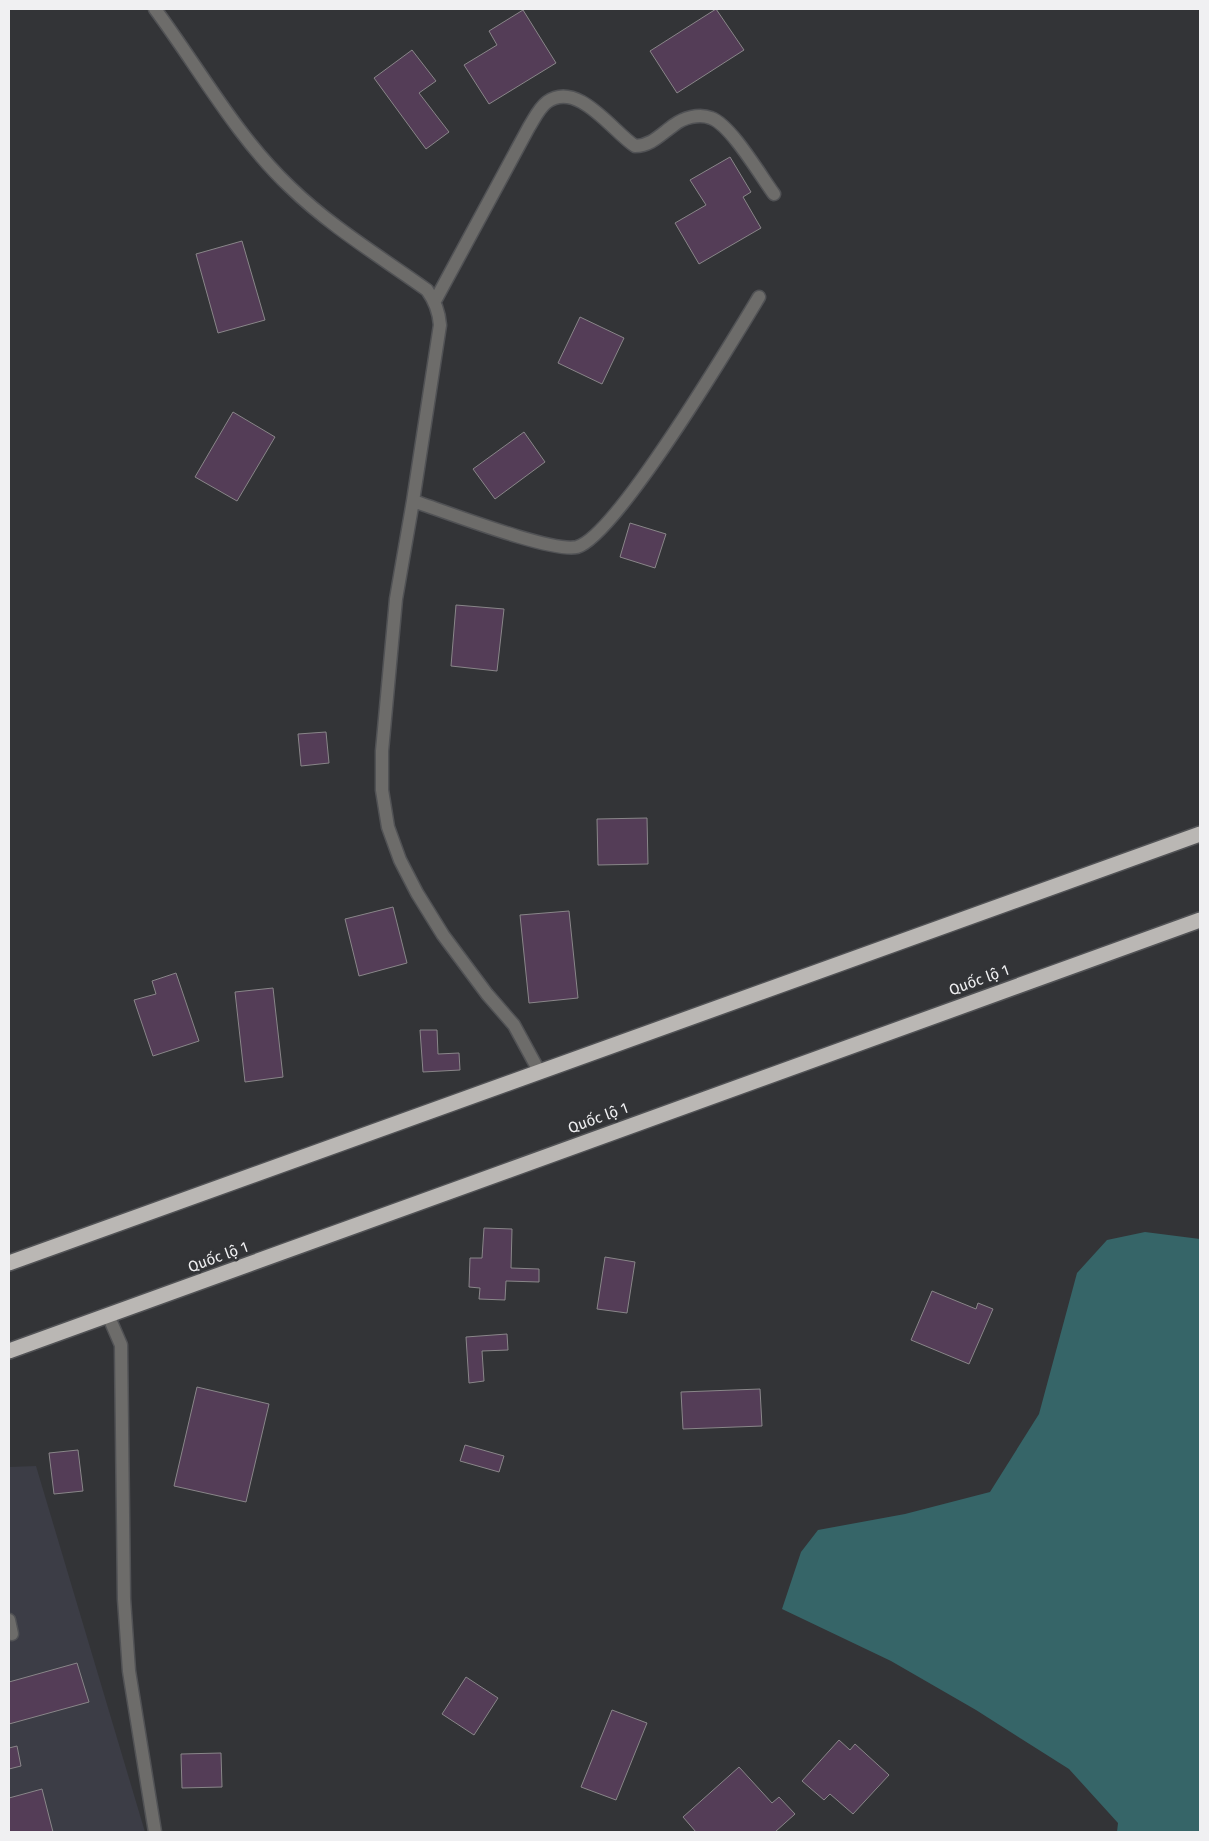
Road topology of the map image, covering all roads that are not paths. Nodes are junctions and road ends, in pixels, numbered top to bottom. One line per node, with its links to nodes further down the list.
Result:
1 (155, 9): 4 (street)
2 (774, 194): 4 (street)
3 (759, 297): 5 (street)
4 (435, 301): 5 (street)
5 (413, 501): 8 (street)
6 (1200, 834): 8 (highway)
7 (1200, 920): 10 (highway, Quốc lộ 1)
8 (539, 1071): 9 (highway)
9 (9, 1263)
10 (108, 1315): 11 (highway, Quốc lộ 1); 14 (street)
11 (9, 1351)
12 (9, 1620): 13 (street)
13 (12, 1634)
14 (155, 1832)

